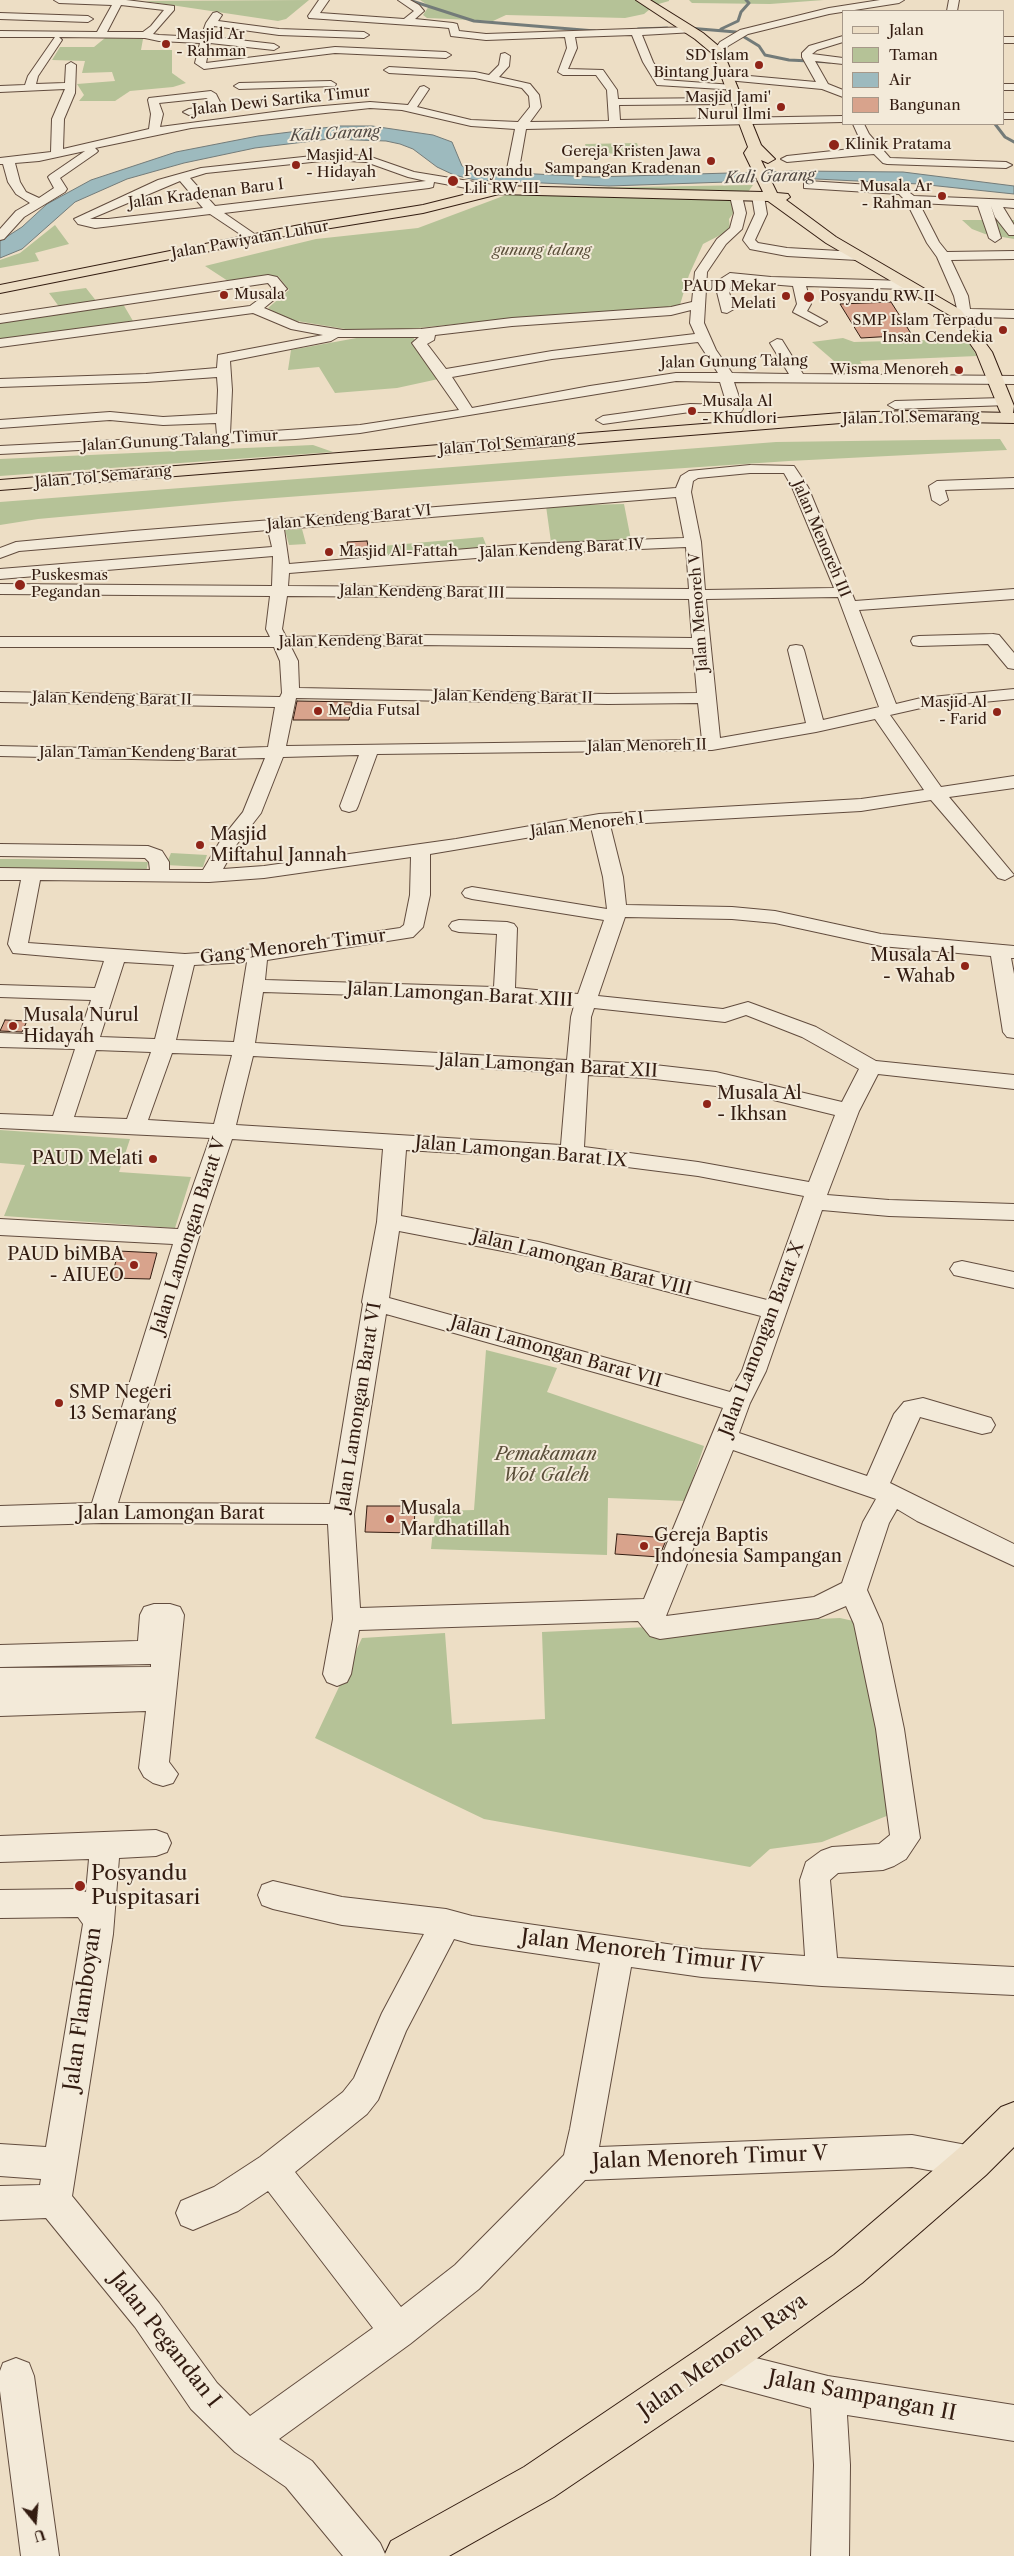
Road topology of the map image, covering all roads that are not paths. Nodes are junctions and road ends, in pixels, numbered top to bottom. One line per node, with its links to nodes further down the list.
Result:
1 (59, 0): 6 (street)
2 (324, 0): 13 (street)
3 (403, 0): 15 (street)
4 (818, 0): 11 (street)
5 (903, 1): 9 (street); 10 (street)
6 (118, 2): 14 (street); 20 (street)
7 (645, 3): 16 (main road)
8 (372, 6): 13 (street)
9 (845, 10)
10 (853, 10)
11 (839, 11): 31 (street)
12 (0, 16): 14 (street)
13 (361, 19): 15 (street)
14 (108, 20): 19 (street)
15 (406, 22): 26 (street)
16 (687, 28): 17 (street); 31 (main road)
17 (635, 31): 26 (street); 43 (street)
18 (0, 34): 19 (street)
19 (100, 35): 20 (street)
20 (145, 35): 25 (street)
21 (376, 36): 25 (street)
22 (446, 39): 32 (street)
23 (842, 39): 35 (street)
24 (57, 40): 49 (street)
25 (207, 40): 30 (street); 30 (street)
26 (570, 41): 29 (street); 54 (street)
27 (493, 47): 28 (street)
28 (532, 47)
29 (560, 47)
30 (265, 52): 32 (street)
31 (718, 52): 43 (main road)
32 (446, 55): 40 (street)
33 (505, 56): 42 (street)
34 (842, 61): 35 (street)
35 (811, 64): 41 (street); 48 (street)
36 (71, 65): 46 (street)
37 (389, 70): 40 (street)
38 (339, 71): 45 (street)
39 (277, 72): 44 (street)
40 (444, 72): 42 (street)
41 (832, 75)
42 (492, 77): 62 (street)
43 (730, 82): 48 (street); 53 (main road)
44 (284, 84): 45 (street); 47 (street)
45 (331, 84): 55 (street)
46 (70, 86): 49 (street); 67 (street)
47 (240, 86)
48 (824, 86): 52 (street)
49 (29, 88): 51 (street)
50 (424, 89): 56 (street)
51 (2, 91)
52 (842, 94)
53 (739, 101): 54 (street); 59 (main road)
54 (614, 102): 60 (street)
55 (323, 108): 56 (street, Jalan Dewi Sartika Timur); 63 (street, Jalan Dewi Sartika Timur)
56 (411, 108): 62 (street, Jalan Dewi Sartika Timur)
57 (157, 114): 57 (street); 63 (street)
58 (842, 119): 59 (street, Jalan Dewi Sartika Timur)
59 (746, 120): 60 (street, Jalan Dewi Sartika Timur); 68 (main road)
60 (615, 123): 62 (street, Jalan Dewi Sartika Timur)
61 (859, 125): 66 (street)
62 (521, 126): 73 (street)
63 (154, 131): 64 (street, Jalan Dewi Sartika Timur)
64 (102, 144): 67 (street, Jalan Dewi Sartika Timur); 84 (street)
65 (15, 147): 71 (street)
66 (877, 150): 70 (street); 72 (street)
67 (57, 154): 71 (street, Jalan Dewi Sartika Timur)
68 (754, 154): 82 (main road); 82 (main road)
69 (368, 159): 74 (street); 75 (street); 76 (street)
70 (787, 159)
71 (7, 160): 84 (street)
72 (1006, 166)
73 (513, 169)
74 (182, 177): 79 (street); 88 (street, Jalan Kradenan Baru I)
75 (242, 179)
76 (440, 182): 80 (street); 88 (street, Jalan Kradenan Baru I)
77 (208, 184): 79 (street)
78 (808, 185): 83 (street)
79 (192, 187): 88 (street)
80 (499, 190): 81 (main road, Jalan Pawiyatan Luhur); 91 (main road, Jalan Pawiyatan Luhur)
81 (736, 196): 82 (main road, Jalan Pawiyatan Luhur); 101 (street)
82 (774, 196): 94 (main road); 94 (street)
83 (911, 200): 85 (street); 95 (street)
84 (38, 202): 89 (street)
85 (984, 202): 86 (street); 92 (street)
86 (996, 203): 87 (street); 90 (street)
87 (1014, 204)
88 (211, 209): 91 (street)
89 (3, 229)
90 (1013, 232)
91 (252, 238): 99 (main road, Jalan Pawiyatan Luhur)
92 (994, 238)
93 (1014, 255): 95 (street)
94 (857, 256): 96 (main road)
95 (943, 256): 104 (street)
96 (882, 272): 97 (street); 98 (main road)
97 (801, 278): 98 (street); 103 (street); 107 (street)
98 (905, 285): 104 (main road)
99 (0, 289)
100 (115, 303): 102 (street); 106 (street); 108 (street)
101 (698, 306): 109 (street); 111 (street)
102 (254, 309): 108 (street); 110 (street)
103 (727, 309)
104 (960, 313): 105 (street); 118 (main road)
105 (1014, 314)
106 (0, 319)
107 (820, 322)
108 (129, 326): 113 (street)
109 (428, 332): 110 (street); 115 (street)
110 (343, 334): 114 (street)
111 (702, 337): 115 (street); 116 (street)
112 (777, 343): 117 (street)
113 (0, 344)
114 (224, 372): 120 (street); 124 (street)
115 (443, 374): 123 (street)
116 (726, 378): 117 (street, Jalan Gunung Talang); 123 (street, Jalan Gunung Talang); 125 (street)
117 (799, 378): 118 (street, Jalan Gunung Talang)
118 (993, 379): 119 (street, Jalan Gunung Talang); 122 (main road)
119 (1014, 380)
120 (0, 382)
121 (895, 405): 122 (street)
122 (1008, 408): 131 (main road, Jalan Tol Semarang)
123 (468, 413): 127 (street, Jalan Gunung Talang)
124 (224, 418): 126 (street); 129 (street)
125 (603, 420)
126 (0, 424)
127 (360, 429): 129 (street, Jalan Gunung Talang Timur)
128 (1014, 433): 136 (main road, Jalan Tol Semarang)
129 (223, 438): 130 (street, Jalan Gunung Talang Timur)
130 (0, 450)
131 (175, 471): 132 (main road); 134 (main road, Jalan Tol Semarang)
132 (0, 479)
133 (1014, 483): 137 (street)
134 (0, 485)
135 (684, 485): 138 (street, Jalan Kendeng Barat VI); 139 (street, Jalan Menoreh V); 148 (street, Jalan Menoreh III)
136 (0, 494)
137 (940, 500)
138 (275, 525): 140 (street); 141 (street, Jalan Kendeng Barat VI)
139 (693, 542): 142 (street, Jalan Kendeng Barat IV); 147 (street, Jalan Menoreh V)
140 (281, 551): 142 (street); 143 (street)
141 (0, 553)
142 (282, 569): 145 (street)
143 (0, 574)
144 (0, 589): 145 (street, Jalan Kendeng Barat III)
145 (280, 591): 147 (street, Jalan Kendeng Barat III); 151 (street)
146 (1014, 594): 148 (street, Jalan Kendeng Barat III)
147 (697, 595): 148 (street, Jalan Kendeng Barat III); 152 (street, Jalan Menoreh V)
148 (847, 599): 159 (street, Jalan Menoreh III)
149 (919, 641): 154 (street)
150 (0, 642): 151 (street, Jalan Kendeng Barat)
151 (279, 642): 152 (street, Jalan Kendeng Barat); 157 (street)
152 (702, 643): 158 (street, Jalan Menoreh V)
153 (796, 650): 160 (street)
154 (1014, 664)
155 (1014, 694): 159 (street, Jalan Menoreh II)
156 (0, 697): 157 (street, Jalan Kendeng Barat II)
157 (288, 698): 158 (street, Jalan Kendeng Barat II); 164 (street)
158 (706, 698): 161 (street, Jalan Menoreh V)
159 (884, 710): 160 (street, Jalan Menoreh II); 166 (street, Jalan Menoreh III)
160 (816, 727): 161 (street, Jalan Menoreh II)
161 (712, 745): 162 (street, Jalan Menoreh II)
162 (370, 748): 164 (street, Jalan Menoreh II); 167 (street)
163 (0, 751): 164 (street, Jalan Taman Kendeng Barat)
164 (276, 752): 175 (street)
165 (1014, 782): 166 (street, Jalan Menoreh I)
166 (936, 794): 168 (street, Jalan Menoreh I); 173 (street, Jalan Menoreh III)
167 (349, 806)
168 (599, 820): 171 (street, Jalan Menoreh I); 177 (street)
169 (0, 850): 170 (street)
170 (24, 850): 172 (street); 174 (street)
171 (421, 850): 175 (street, Jalan Menoreh I); 180 (street, Gang Menoreh Timur)
172 (16, 874): 174 (street, Jalan Menoreh I); 181 (street, Gang Menoreh Timur)
173 (1005, 874)
174 (160, 876): 175 (street, Jalan Menoreh I)
175 (209, 876)
176 (472, 893): 177 (street)
177 (615, 913): 179 (street); 187 (street)
178 (459, 926): 186 (street)
179 (1007, 952): 188 (street)
180 (258, 955): 182 (street, Gang Menoreh Timur); 183 (street, Jalan Lamongan Barat V)
181 (115, 957): 182 (street, Gang Menoreh Timur); 185 (street)
182 (185, 960): 191 (street)
183 (254, 986): 186 (street, Jalan Lamongan Barat XIII); 192 (street, Jalan Lamongan Barat V)
184 (0, 991): 185 (street)
185 (103, 994): 190 (street)
186 (504, 994): 187 (street, Jalan Lamongan Barat XIII)
187 (587, 1002): 193 (street); 194 (street, Jalan Lamongan Barat XIII)
188 (1014, 1032)
189 (0, 1040): 190 (street)
190 (87, 1044): 191 (street); 198 (street)
191 (164, 1047): 192 (street); 199 (street)
192 (244, 1049): 193 (street, Jalan Lamongan Barat XII); 200 (street, Jalan Lamongan Barat V)
193 (578, 1067): 196 (street, Jalan Lamongan Barat XII); 202 (street)
194 (871, 1068): 195 (street); 196 (street, Jalan Lamongan Barat X)
195 (1014, 1082)
196 (848, 1111): 203 (street, Jalan Lamongan Barat X)
197 (0, 1121): 198 (street, Jalan Lamongan Barat IX)
198 (61, 1124): 199 (street, Jalan Lamongan Barat IX)
199 (135, 1126): 200 (street, Jalan Lamongan Barat IX)
200 (223, 1132): 201 (street, Jalan Lamongan Barat IX); 207 (street, Jalan Lamongan Barat V)
201 (395, 1141): 202 (street, Jalan Lamongan Barat IX); 205 (street, Jalan Lamongan Barat VI)
202 (572, 1153): 203 (street, Jalan Lamongan Barat IX)
203 (816, 1196): 204 (street); 211 (street, Jalan Lamongan Barat X)
204 (1014, 1212)
205 (389, 1222): 210 (street, Jalan Lamongan Barat VI); 211 (street, Jalan Lamongan Barat VIII)
206 (0, 1227): 207 (street)
207 (187, 1237): 216 (street, Jalan Lamongan Barat V)
208 (962, 1269): 209 (street)
209 (1014, 1280)
210 (374, 1302): 212 (street, Jalan Lamongan Barat VII); 217 (street, Jalan Lamongan Barat VI)
211 (775, 1311): 212 (street, Jalan Lamongan Barat X)
212 (737, 1403): 214 (street, Jalan Lamongan Barat X)
213 (982, 1425): 215 (street)
214 (725, 1438): 215 (street); 221 (street, Jalan Lamongan Barat X)
215 (883, 1491): 219 (street); 220 (street)
216 (102, 1513): 217 (street, Jalan Lamongan Barat); 218 (street, Jalan Lamongan Barat)
217 (341, 1514): 222 (street, Jalan Lamongan Barat VI)
218 (0, 1516)
219 (1014, 1556)
220 (853, 1590): 221 (street); 237 (street)
221 (653, 1610): 222 (street)
222 (347, 1619): 225 (street, Jalan Lamongan Barat VI)
223 (0, 1656): 224 (street)
224 (156, 1670): 226 (street); 227 (street); 228 (street)
225 (337, 1674)
226 (0, 1680)
227 (0, 1704)
228 (163, 1774)
229 (156, 1843): 230 (street)
230 (105, 1846): 231 (street); 234 (street)
231 (0, 1849)
232 (273, 1895): 235 (street, Jalan Menoreh Timur IV)
233 (0, 1904): 234 (street, Jalan Flamboyan)
234 (98, 1922): 242 (street, Jalan Flamboyan)
235 (446, 1923): 236 (street, Jalan Menoreh Timur IV); 244 (street)
236 (618, 1951): 237 (street, Jalan Menoreh Timur IV); 243 (street)
237 (822, 1972): 238 (street, Jalan Menoreh Timur IV)
238 (1014, 1981)
239 (1014, 2120): 241 (main road, Jalan Menoreh Raya)
240 (0, 2160): 242 (street)
241 (972, 2162): 243 (street, Jalan Menoreh Timur V); 249 (main road, Jalan Menoreh Raya)
242 (61, 2164): 245 (street, Jalan Flamboyan)
243 (578, 2164): 248 (street, Jalan Menoreh Timur V)
244 (272, 2169): 247 (street); 248 (street)
245 (54, 2202): 246 (street); 253 (street, Jalan Pegandan I)
246 (0, 2203)
247 (193, 2213)
248 (398, 2332): 253 (street, Jalan Menoreh Timur V)
249 (712, 2365): 251 (street, Jalan Sampangan II); 256 (main road, Jalan Menoreh Raya)
250 (16, 2376): 254 (street)
251 (828, 2394): 252 (street, Jalan Sampangan II); 257 (street)
252 (1014, 2423)
253 (248, 2439): 255 (street, Jalan Pegandan I)
254 (40, 2556)
255 (366, 2556)
256 (406, 2556)
257 (830, 2556)

